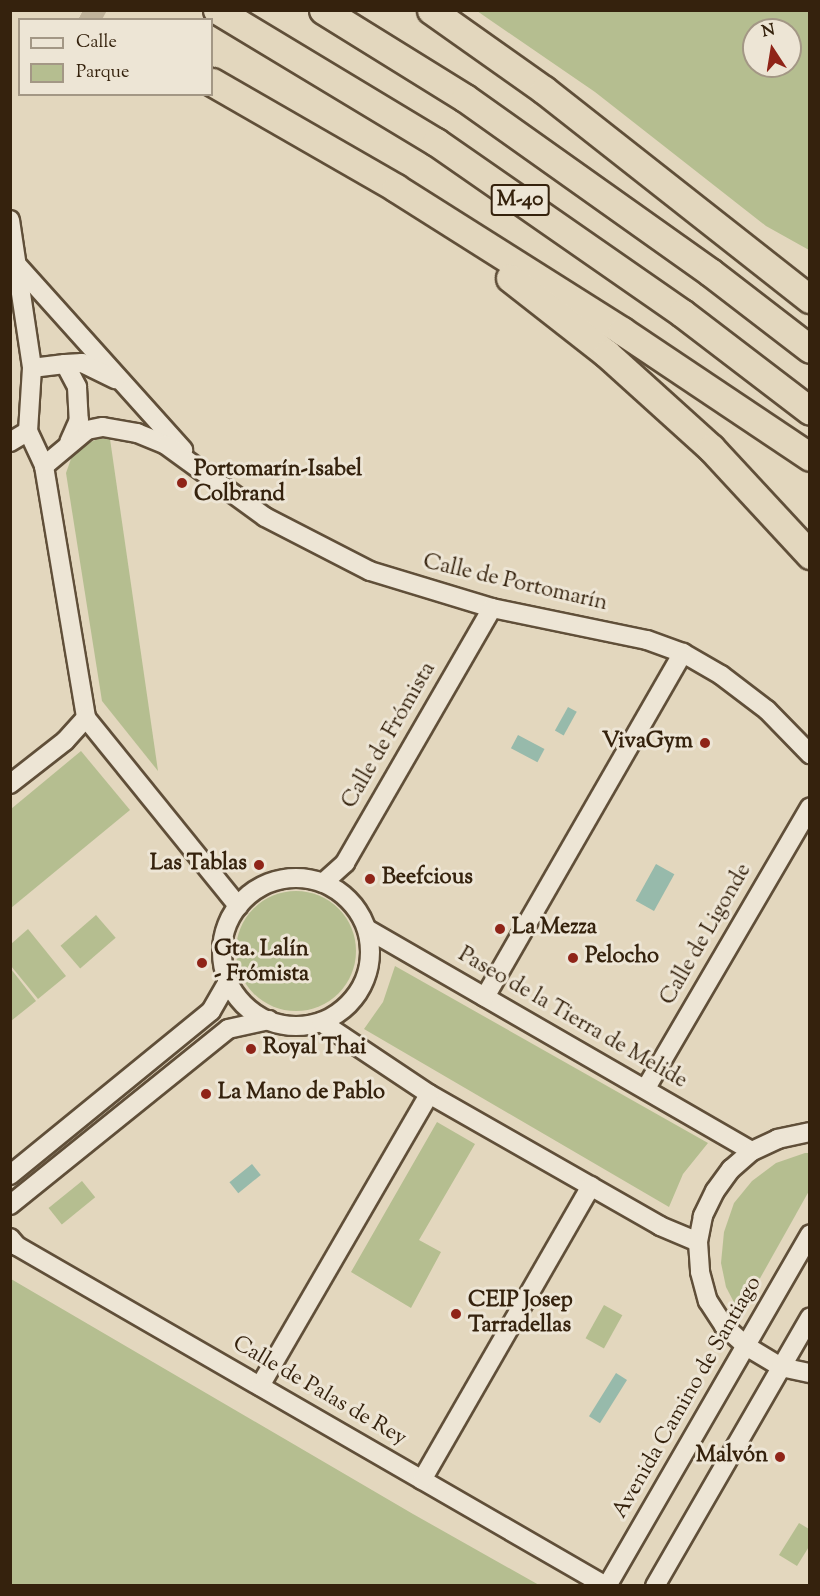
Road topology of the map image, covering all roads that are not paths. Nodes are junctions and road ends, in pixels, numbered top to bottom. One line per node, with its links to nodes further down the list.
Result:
1 (217, 10): 15 (highway, M-40)
2 (324, 10): 11 (highway, M-40)
3 (431, 10): 5 (highway)
4 (213, 83): 6 (highway)
5 (661, 180): 9 (highway); 10 (highway)
6 (396, 188): 19 (highway); 22 (highway)
7 (10, 220): 8 (street)
8 (19, 267): 13 (street); 14 (street, Calle de Portomarín)
9 (810, 275)
10 (810, 299)
11 (810, 349)
12 (64, 364): 13 (street, Calle de Portomarín); 14 (street, Calle de Portomarín); 18 (street)
13 (32, 368): 16 (street)
14 (124, 383): 21 (street, Calle de Portomarín)
15 (810, 411)
16 (28, 431): 17 (street); 20 (street)
17 (10, 442)
18 (68, 444): 20 (street); 21 (street, Calle de Portomarín)
19 (810, 457)
20 (44, 466): 25 (street)
21 (200, 470): 23 (street, Calle de Portomarín)
22 (810, 555)
23 (492, 608): 24 (street, Calle de Portomarín); 29 (street, Calle de Frómista)
24 (683, 652): 26 (street, Calle de Portomarín); 33 (street)
25 (86, 718): 27 (street); 30 (street)
26 (810, 754)
27 (10, 784)
28 (810, 807): 36 (street, Calle de Ligonde)
29 (323, 883): 30 (street); 31 (street)
30 (238, 906): 32 (street)
31 (367, 929): 33 (street, Paseo de la Tierra de Melide); 35 (street)
32 (228, 981): 34 (street); 40 (street)
33 (485, 997): 36 (street, Paseo de la Tierra de Melide)
34 (268, 1020): 35 (street); 42 (street)
35 (321, 1022): 37 (street)
36 (646, 1088): 39 (street, Paseo de la Tierra de Melide)
37 (429, 1095): 41 (street); 50 (street)
38 (810, 1132): 39 (street)
39 (752, 1151): 45 (street)
40 (10, 1175)
41 (591, 1186): 45 (street); 51 (street)
42 (10, 1205)
43 (810, 1234): 47 (street, Avenida Camino de Santiago)
44 (10, 1238): 50 (street, Calle de Palas de Rey)
45 (698, 1242): 47 (street)
46 (810, 1317): 48 (street)
47 (746, 1346): 48 (street); 52 (street, Avenida Camino de Santiago)
48 (781, 1367): 49 (street); 53 (street)
49 (810, 1373)
50 (260, 1386): 51 (street, Calle de Palas de Rey)
51 (422, 1480): 52 (street, Calle de Palas de Rey)
52 (607, 1586)
53 (655, 1586)

